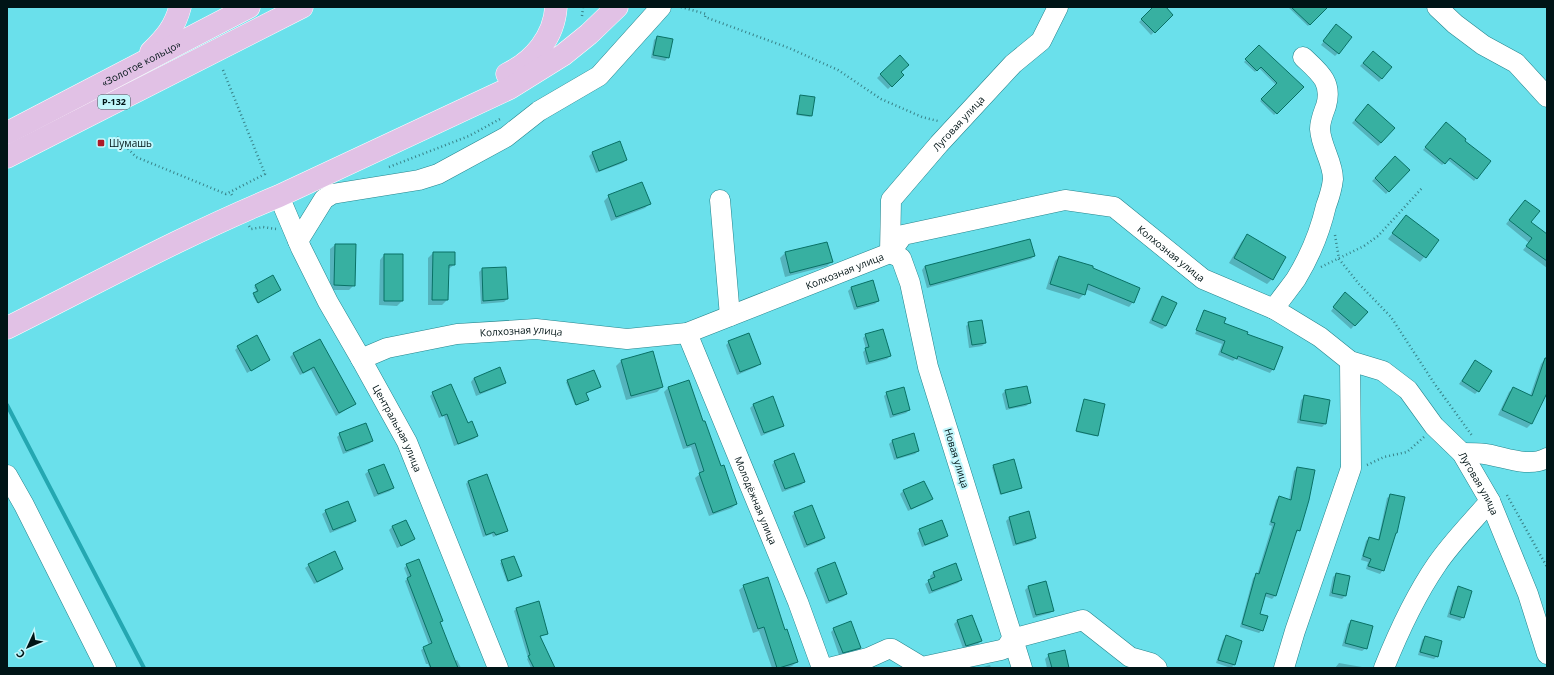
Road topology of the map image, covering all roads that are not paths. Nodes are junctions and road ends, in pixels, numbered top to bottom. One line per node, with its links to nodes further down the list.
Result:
1 (180, 7): 11 (main road)
2 (249, 7): 11 (main road, «Золотое кольцо» / Р-132)
3 (302, 7): 15 (main road, Р-132)
4 (556, 7): 16 (main road)
5 (567, 7): 12 (main road)
6 (617, 7): 12 (main road)
7 (661, 7): 18 (street)
8 (1058, 7): 19 (street, Луговая улица)
9 (1436, 7): 13 (street)
10 (1303, 57): 21 (street)
11 (133, 68): 14 (main road, «Золотое кольцо» / Р-132)
12 (510, 88): 16 (main road)
13 (1547, 97)
14 (7, 133)
15 (7, 157)
16 (285, 193): 18 (street, Центральная улица); 20 (main road)
17 (720, 200): 22 (street)
18 (289, 237): 27 (street, Центральная улица)
19 (890, 253): 21 (street, Колхозная улица); 22 (street, Колхозная улица); 35 (street, Новая улица)
20 (53, 305): 23 (main road); 24 (main road); 26 (street)
21 (1274, 309): 28 (street, Колхозная улица)
22 (730, 316): 25 (street, Колхозная улица)
23 (7, 321)
24 (7, 328)
25 (687, 333): 27 (street, Колхозная улица); 39 (street, Молодёжная улица)
26 (7, 337)
27 (361, 358): 38 (street, Центральная улица)
28 (1350, 361): 29 (street, Луговая улица); 43 (street)
29 (1462, 453): 30 (street); 33 (street, Луговая улица)
30 (1547, 458)
31 (7, 470): 34 (street)
32 (7, 475): 34 (street)
33 (1498, 498): 36 (street, Луговая улица); 44 (street)
34 (24, 505): 37 (street)
35 (1012, 639): 40 (street); 41 (street, Новая улица); 42 (street)
36 (1547, 654)
37 (106, 668)
38 (498, 668)
39 (822, 668)
40 (829, 668)
41 (1022, 668)
42 (1157, 668)
43 (1284, 668)
44 (1384, 668)

